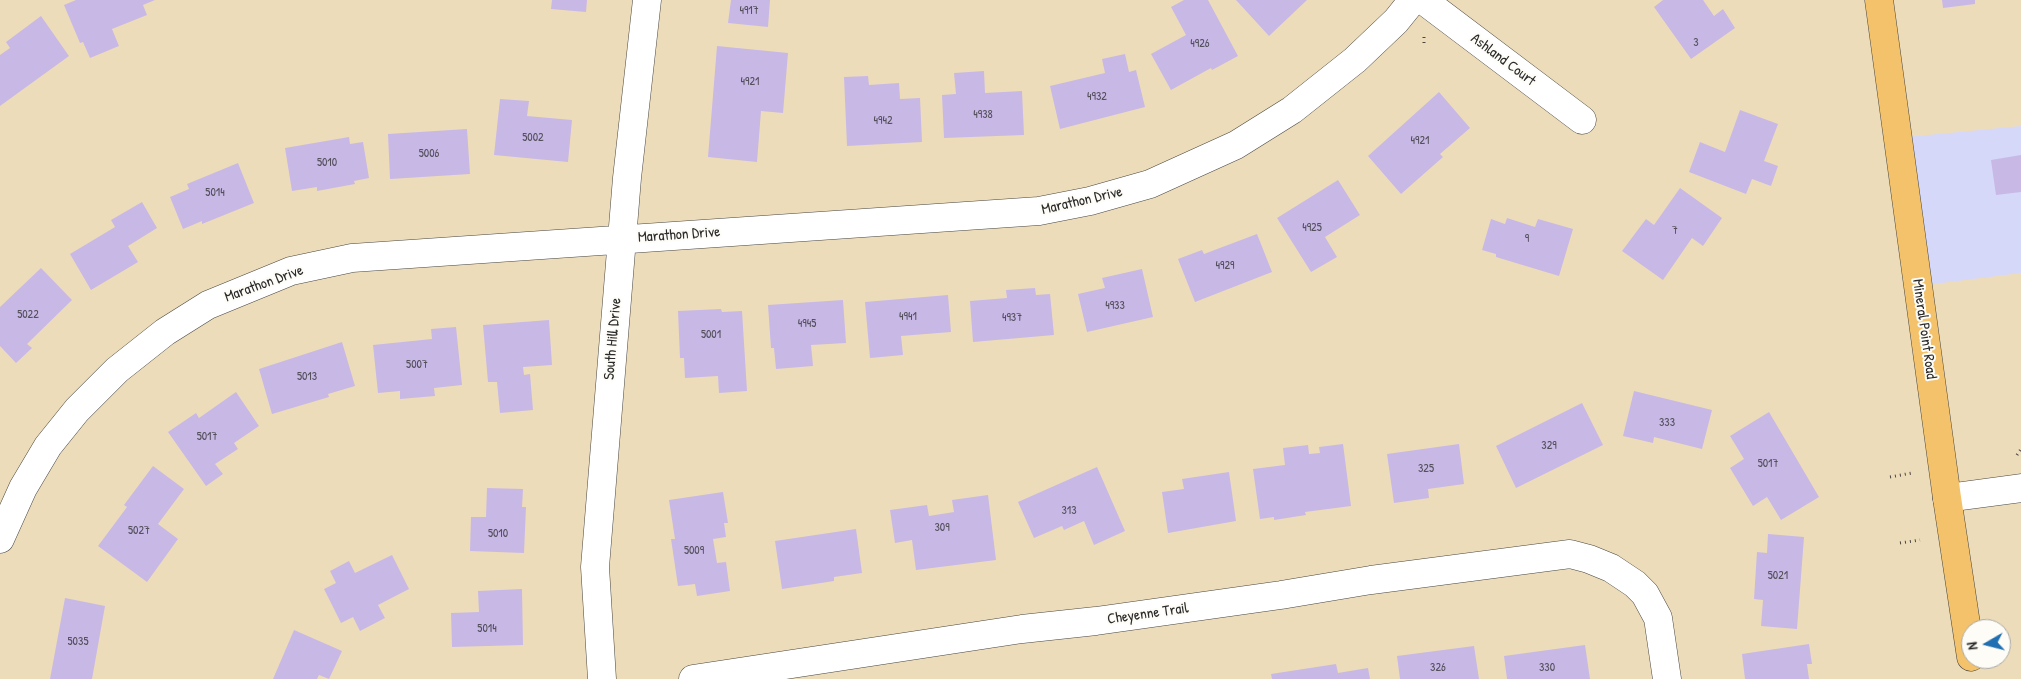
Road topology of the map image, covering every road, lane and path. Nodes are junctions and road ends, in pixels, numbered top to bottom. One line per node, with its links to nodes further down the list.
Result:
1 (647, 0): 8 (street, South Hill Drive)
2 (1413, 0): 8 (street, Marathon Drive)
3 (1423, 0): 7 (street, Ashland Court)
4 (1879, 0): 14 (main road, Mineral Point Road)
5 (1424, 35): 6 (path)
6 (1424, 46)
7 (1582, 120)
8 (622, 239): 15 (street, Marathon Drive); 19 (street, South Hill Drive)
9 (2021, 449): 10 (path)
10 (2017, 455)
11 (1912, 473): 12 (path)
12 (1890, 477)
13 (2021, 488): 14 (street)
14 (1947, 498): 18 (main road, Mineral Point Road)
15 (0, 539)
16 (1920, 540): 17 (path)
17 (1900, 543)
18 (1965, 619)
19 (602, 679)
20 (693, 679): 21 (street, Cheyenne Trail)
21 (1667, 679)

